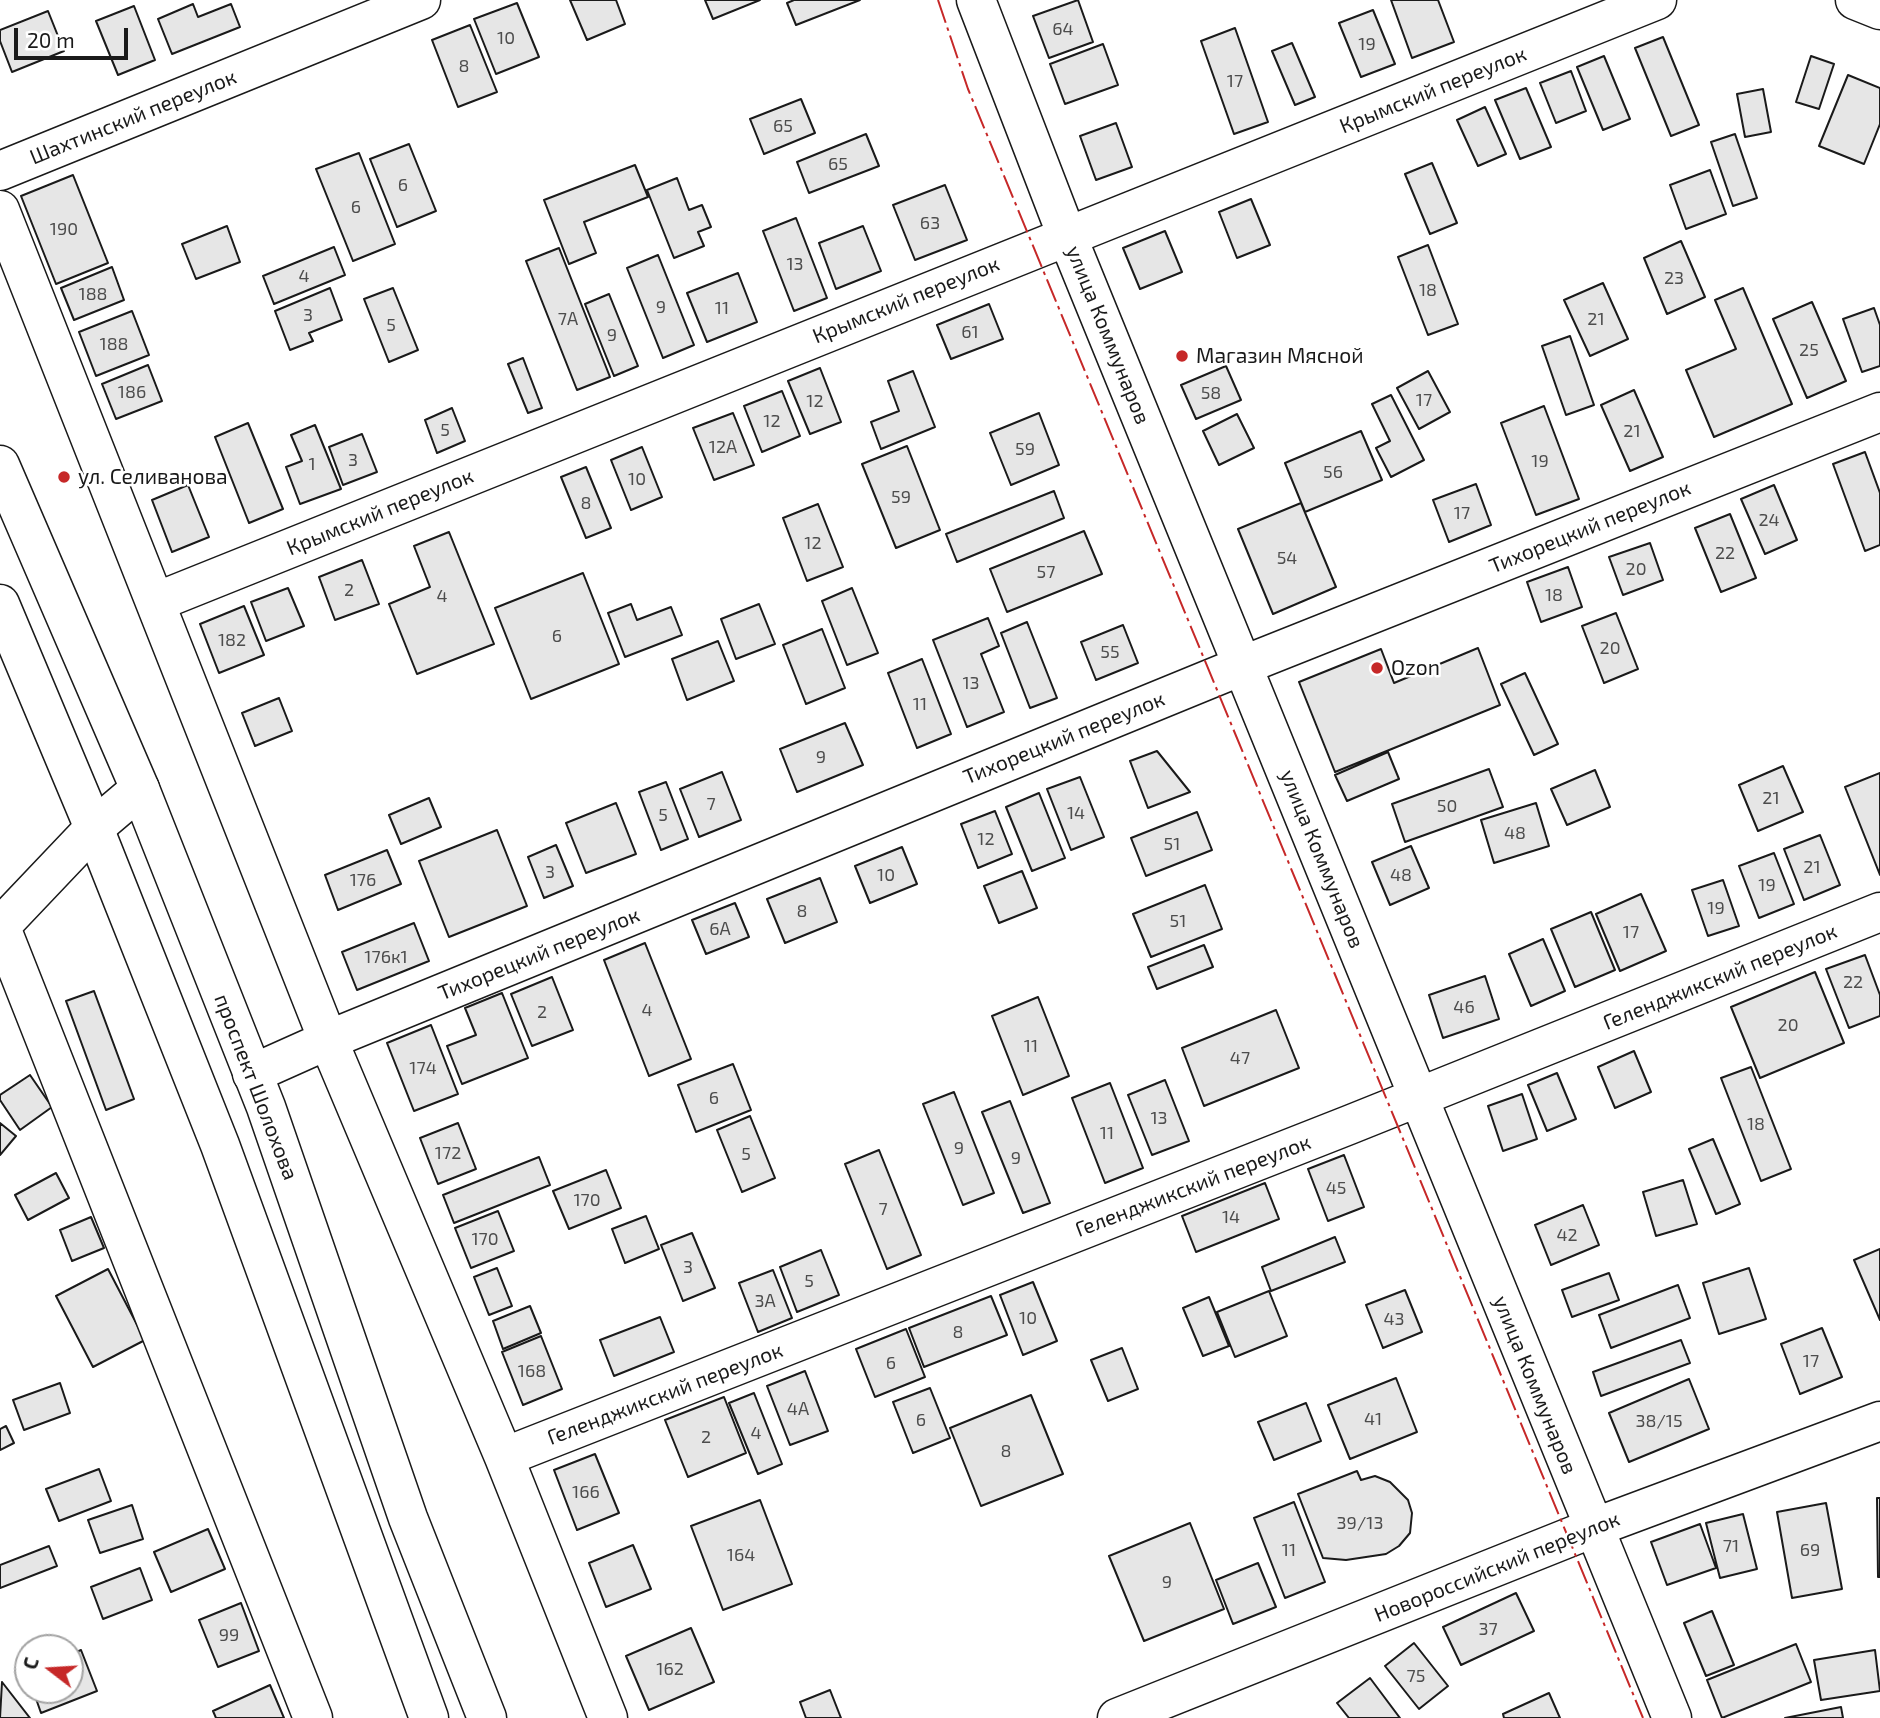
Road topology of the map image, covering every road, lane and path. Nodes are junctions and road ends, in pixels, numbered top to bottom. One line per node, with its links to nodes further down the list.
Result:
1 (421, 0): 6 (street, Шахтинский переулок)
2 (976, 0): 8 (street, улица Коммунаров)
3 (1657, 0): 8 (street, Крымский переулок)
4 (1855, 0): 5 (street)
5 (1880, 10)
6 (0, 171)
7 (0, 210): 11 (street)
8 (1067, 236): 11 (street, Крымский переулок); 13 (street, улица Коммунаров)
9 (1880, 412): 13 (street, Тихорецкий переулок)
10 (0, 465): 14 (street, проспект Шолохова)
11 (156, 602): 18 (street)
12 (0, 604): 15 (street)
13 (1244, 665): 18 (street, Тихорецкий переулок); 20 (street, улица Коммунаров)
14 (140, 789): 15 (street); 19 (street, проспект Шолохова)
15 (94, 828): 17 (street); 25 (street)
16 (1880, 912): 20 (street, Геленджикский переулок)
17 (0, 926): 24 (street)
18 (328, 1040): 19 (street, Тихорецкий переулок); 22 (street)
19 (252, 1074): 26 (street, проспект Шолохова)
20 (1419, 1097): 22 (street, Геленджикский переулок); 23 (street, улица Коммунаров)
21 (1880, 1421): 23 (street, Новороссийский переулок)
22 (504, 1457): 27 (street)
23 (1593, 1528): 28 (street, Новороссийский переулок); 29 (street, улица Коммунаров)
24 (313, 1718)
25 (429, 1718)
26 (487, 1718)
27 (608, 1718)
28 (1117, 1718)
29 (1672, 1718)

